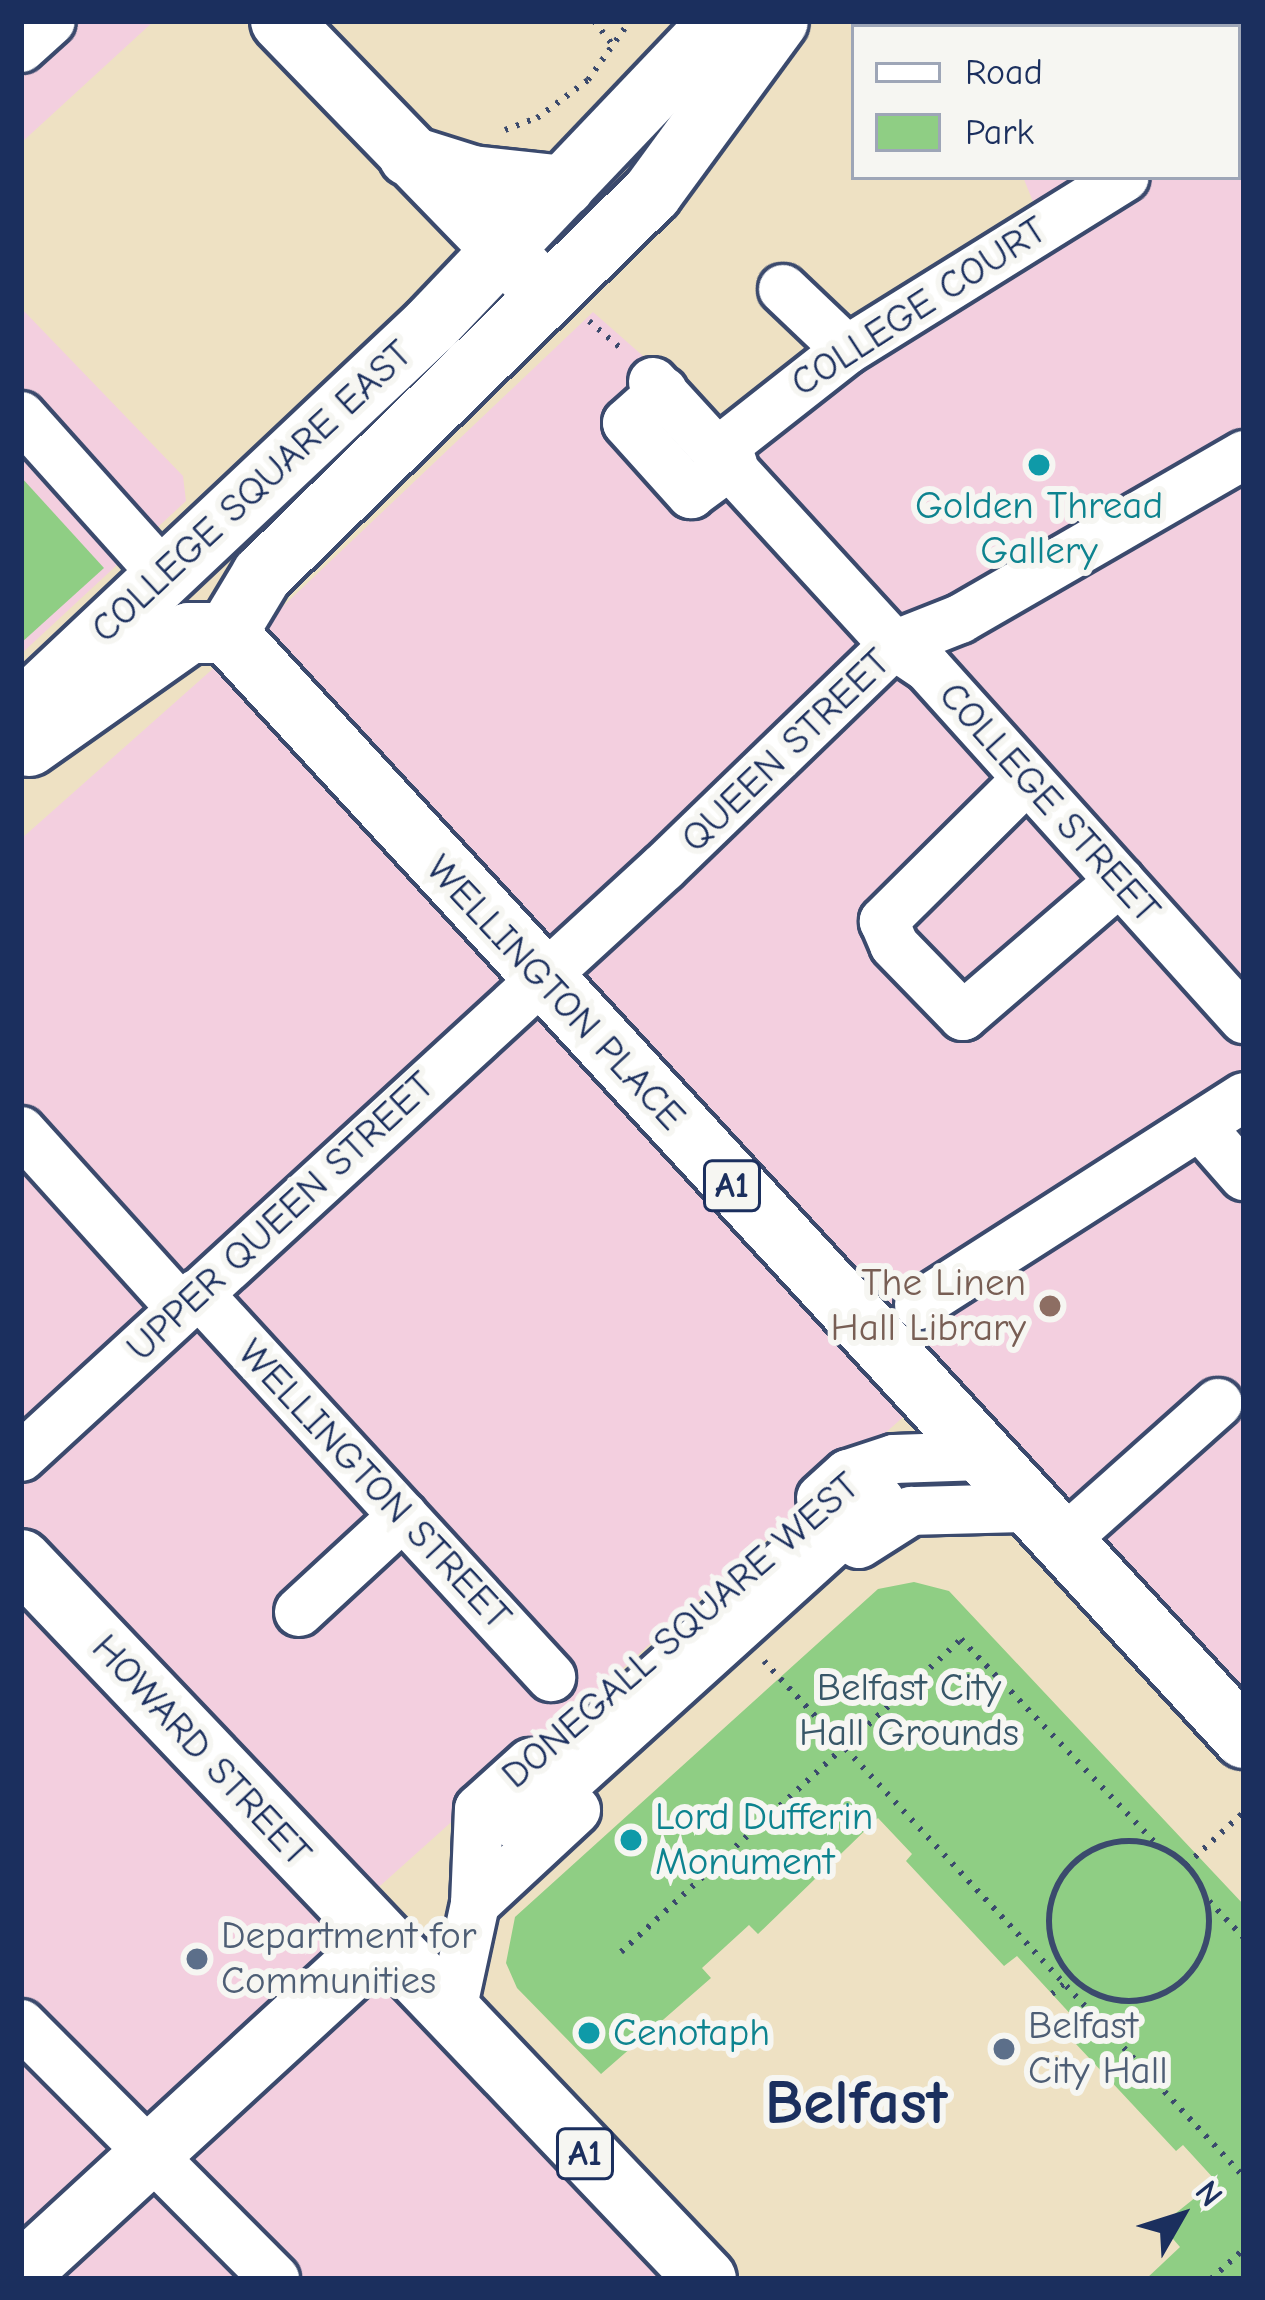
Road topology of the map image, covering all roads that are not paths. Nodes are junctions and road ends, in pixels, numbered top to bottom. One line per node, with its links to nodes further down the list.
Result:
1 (51, 21): 5 (street)
2 (281, 21): 6 (main road)
3 (720, 21): 8 (main road, COLLEGE SQUARE EAST)
4 (778, 21): 11 (main road, COLLEGE SQUARE EAST)
5 (21, 48)
6 (403, 154): 8 (main road); 9 (main road)
7 (1120, 180): 12 (street, COLLEGE COURT)
8 (564, 186): 9 (main road, COLLEGE SQUARE EAST)
9 (499, 253): 11 (main road); 17 (main road, COLLEGE SQUARE EAST)
10 (782, 289): 12 (street)
11 (547, 301): 18 (main road, COLLEGE SQUARE EAST)
12 (847, 350): 16 (street, COLLEGE COURT)
13 (658, 386): 16 (street, COLLEGE COURT)
14 (21, 416): 17 (street)
15 (1244, 454): 19 (street, QUEEN STREET)
16 (727, 456): 19 (street, COLLEGE STREET)
17 (162, 573): 20 (main road, COLLEGE SQUARE EAST)
18 (227, 633): 21 (main road, COLLEGE SQUARE EAST); 24 (main road, WELLINGTON PLACE / A1)
19 (894, 645): 22 (street, COLLEGE STREET); 24 (street, QUEEN STREET)
20 (21, 741)
21 (21, 753)
22 (1027, 778): 23 (street, COLLEGE STREET); 23 (street)
23 (1120, 880): 25 (street, COLLEGE STREET)
24 (543, 976): 30 (street, UPPER QUEEN STREET); 33 (main road, WELLINGTON PLACE / A1)
25 (1244, 1019)
26 (1244, 1097): 27 (street)
27 (1200, 1126): 29 (street); 31 (street)
28 (21, 1131): 30 (street, WELLINGTON STREET)
29 (1244, 1176)
30 (190, 1300): 34 (street, UPPER QUEEN STREET); 35 (street, WELLINGTON STREET)
31 (919, 1305)
32 (1218, 1402): 36 (street)
33 (982, 1456): 36 (main road, A1); 42 (street, DONEGALL SQUARE WEST)
34 (21, 1457)
35 (403, 1516): 38 (street); 39 (street, WELLINGTON STREET)
36 (1046, 1525): 40 (main road, A1); 42 (street, DONEGALL SQUARE WEST)
37 (21, 1561): 43 (main road, HOWARD STREET / A1)
38 (299, 1612)
39 (551, 1677)
40 (1244, 1738)
41 (513, 1823): 41 (street)
42 (475, 1904): 44 (street, DONEGALL SQUARE WEST)
43 (382, 1941): 44 (main road, A1); 46 (main road)
44 (451, 2015): 49 (main road, A1)
45 (21, 2024): 46 (street)
46 (145, 2156): 47 (main road); 48 (street)
47 (21, 2273)
48 (274, 2279)
49 (706, 2279)

